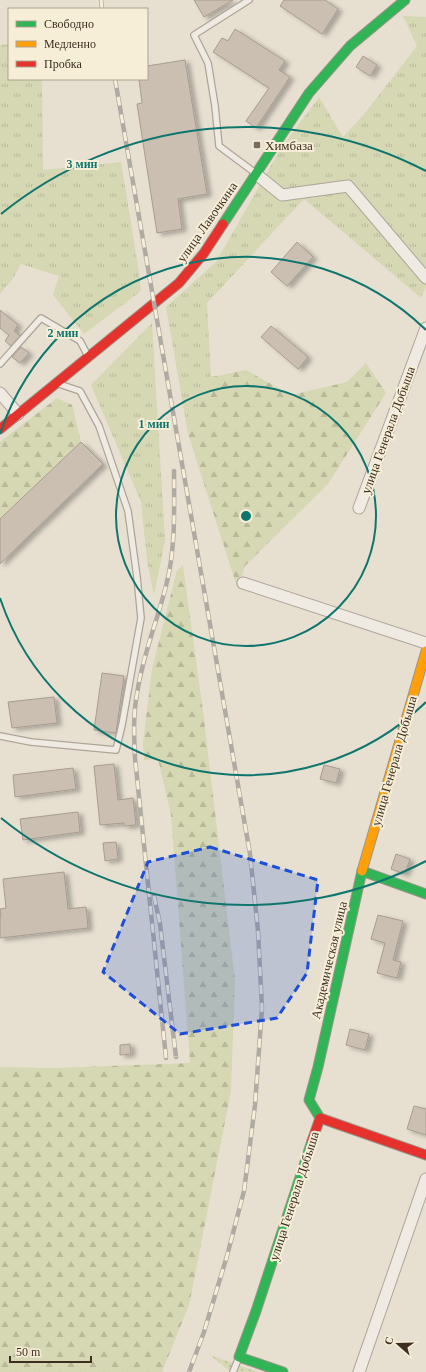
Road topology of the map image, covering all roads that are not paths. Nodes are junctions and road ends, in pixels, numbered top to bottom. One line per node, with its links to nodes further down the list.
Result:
1 (248, 0): 3 (lane)
2 (405, 0): 3 (street, улица Лавочкина)
3 (256, 174): 4 (street); 6 (street, улица Лавочкина)
4 (426, 278)
5 (426, 328): 12 (street, улица Генерала Добыша)
6 (89, 358): 7 (lane); 8 (street, улица Лавочкина)
7 (0, 364)
8 (57, 384): 10 (street, улица Лавочкина); 16 (lane)
9 (0, 393): 10 (street)
10 (18, 414): 11 (street, улица Лавочкина)
11 (0, 429)
12 (359, 508)
13 (243, 583): 14 (street)
14 (426, 643)
15 (426, 651): 17 (street, улица Генерала Добыша)
16 (0, 736)
17 (362, 871): 18 (street); 19 (street, Академическая улица)
18 (426, 894)
19 (320, 1118): 20 (street, улица Генерала Добыша); 22 (street, улица Генерала Добыша)
20 (426, 1155)
21 (426, 1179): 25 (street)
22 (239, 1358): 23 (lane); 24 (street)
23 (233, 1372)
24 (284, 1372)
25 (359, 1372)

